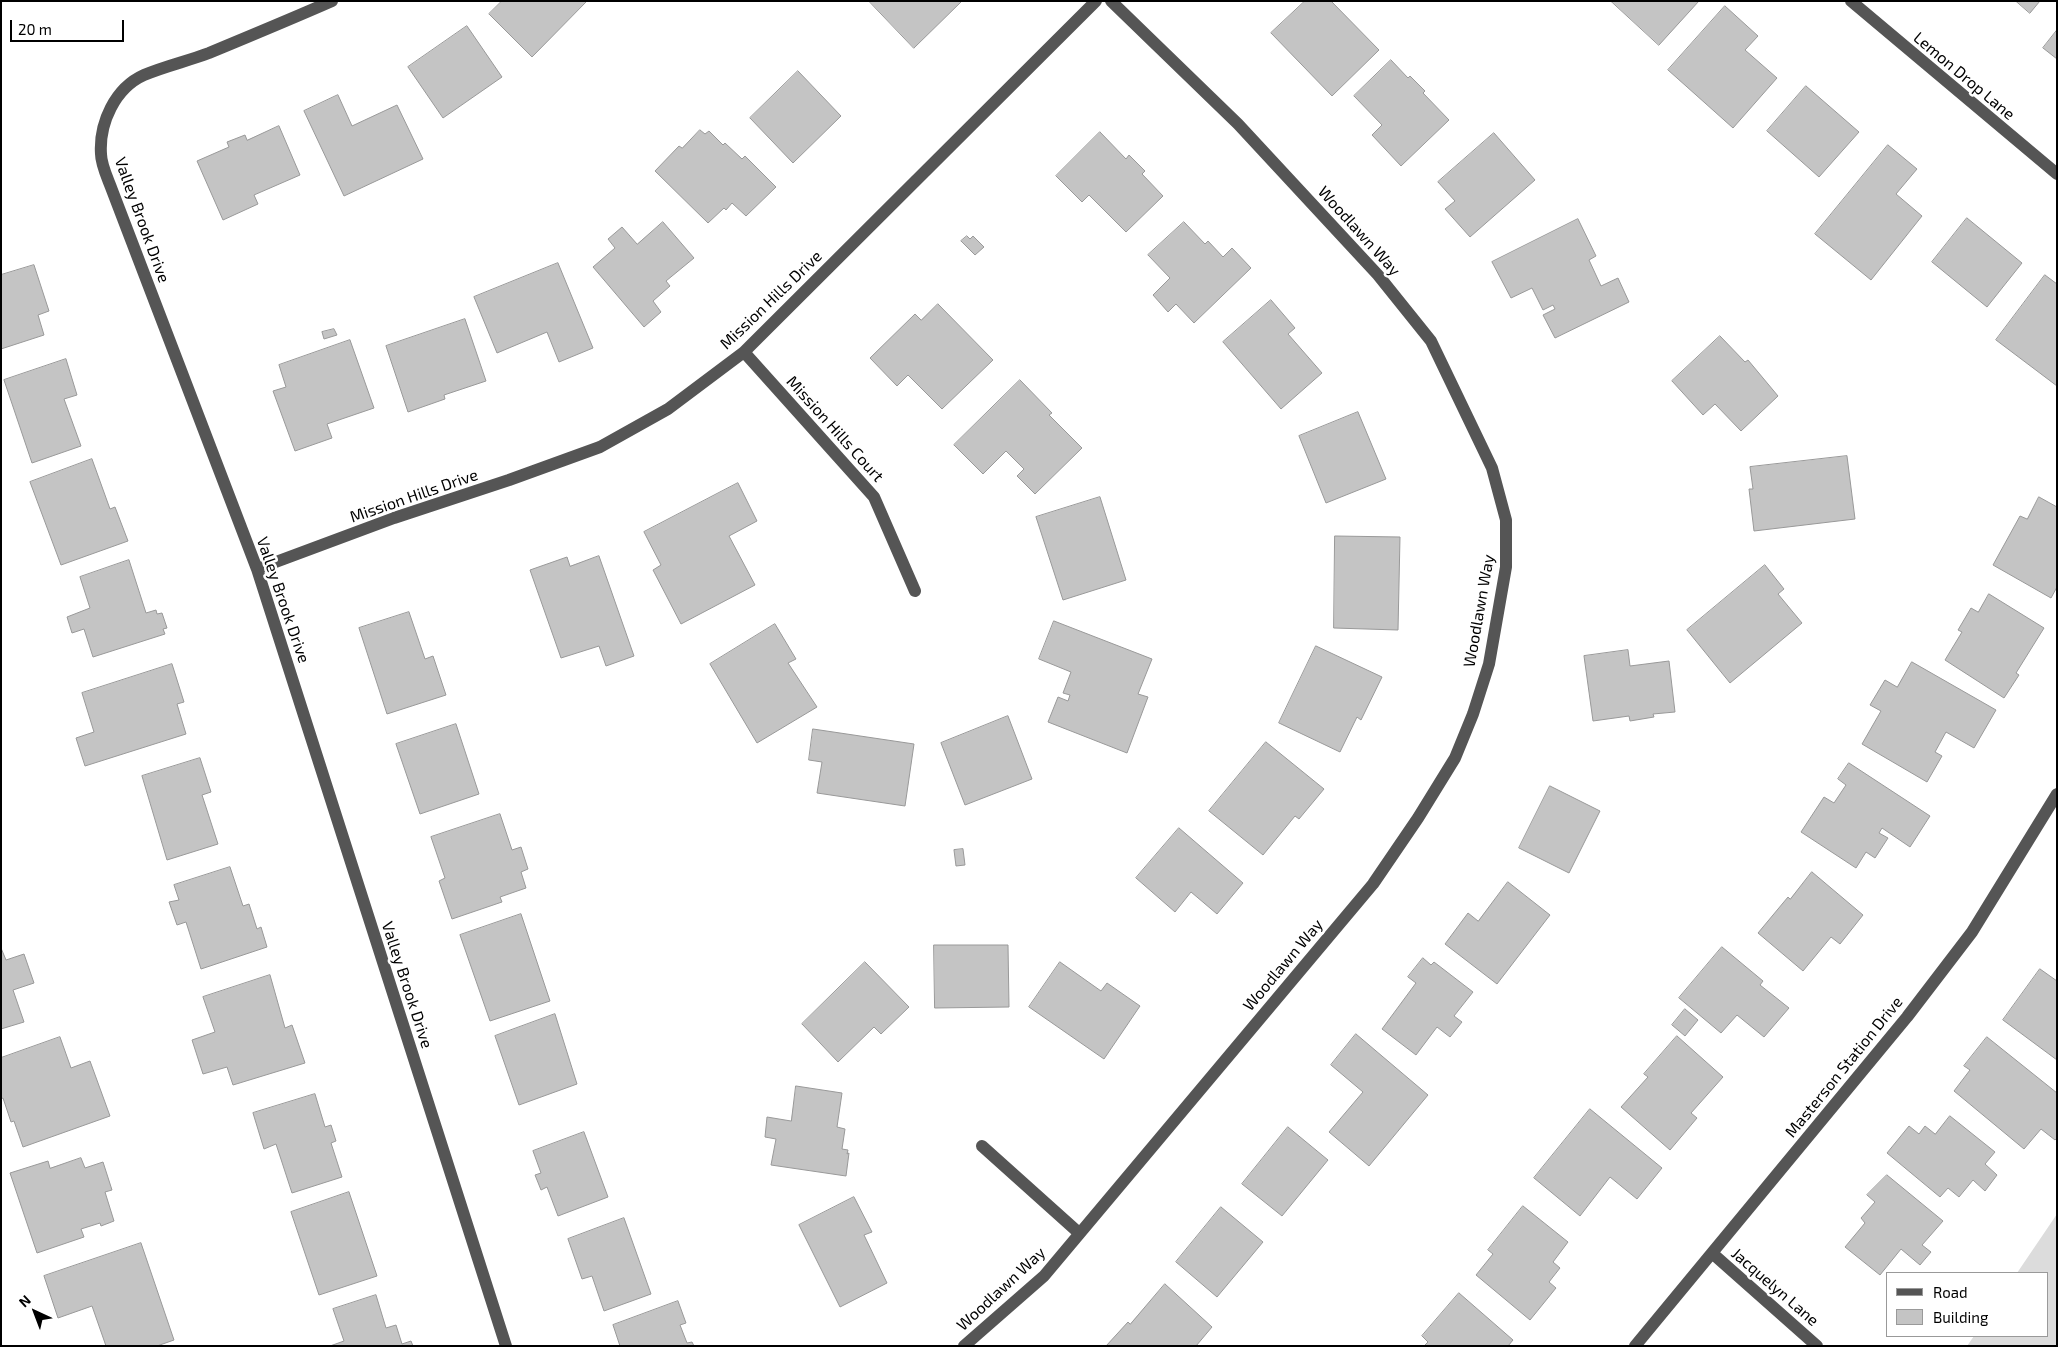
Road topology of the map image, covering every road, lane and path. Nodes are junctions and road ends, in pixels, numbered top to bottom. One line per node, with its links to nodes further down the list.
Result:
1 (332, 1): 7 (street, Valley Brook Drive)
2 (1096, 1): 6 (street, Mission Hills Drive)
3 (1111, 1): 11 (street, Woodlawn Way)
4 (1851, 1): 5 (street, Lemon Drop Lane)
5 (2057, 174)
6 (744, 352): 7 (street, Mission Hills Drive); 8 (street, Mission Hills Court)
7 (257, 569): 13 (street, Valley Brook Drive)
8 (915, 591)
9 (2057, 794): 12 (street, Masterson Station Drive)
10 (982, 1146): 11 (street)
11 (1079, 1233): 14 (street, Woodlawn Way)
12 (1712, 1253): 15 (street, Masterson Station Drive); 16 (street, Jacquelyn Lane)
13 (506, 1346)
14 (964, 1346)
15 (1635, 1346)
16 (1817, 1346)

